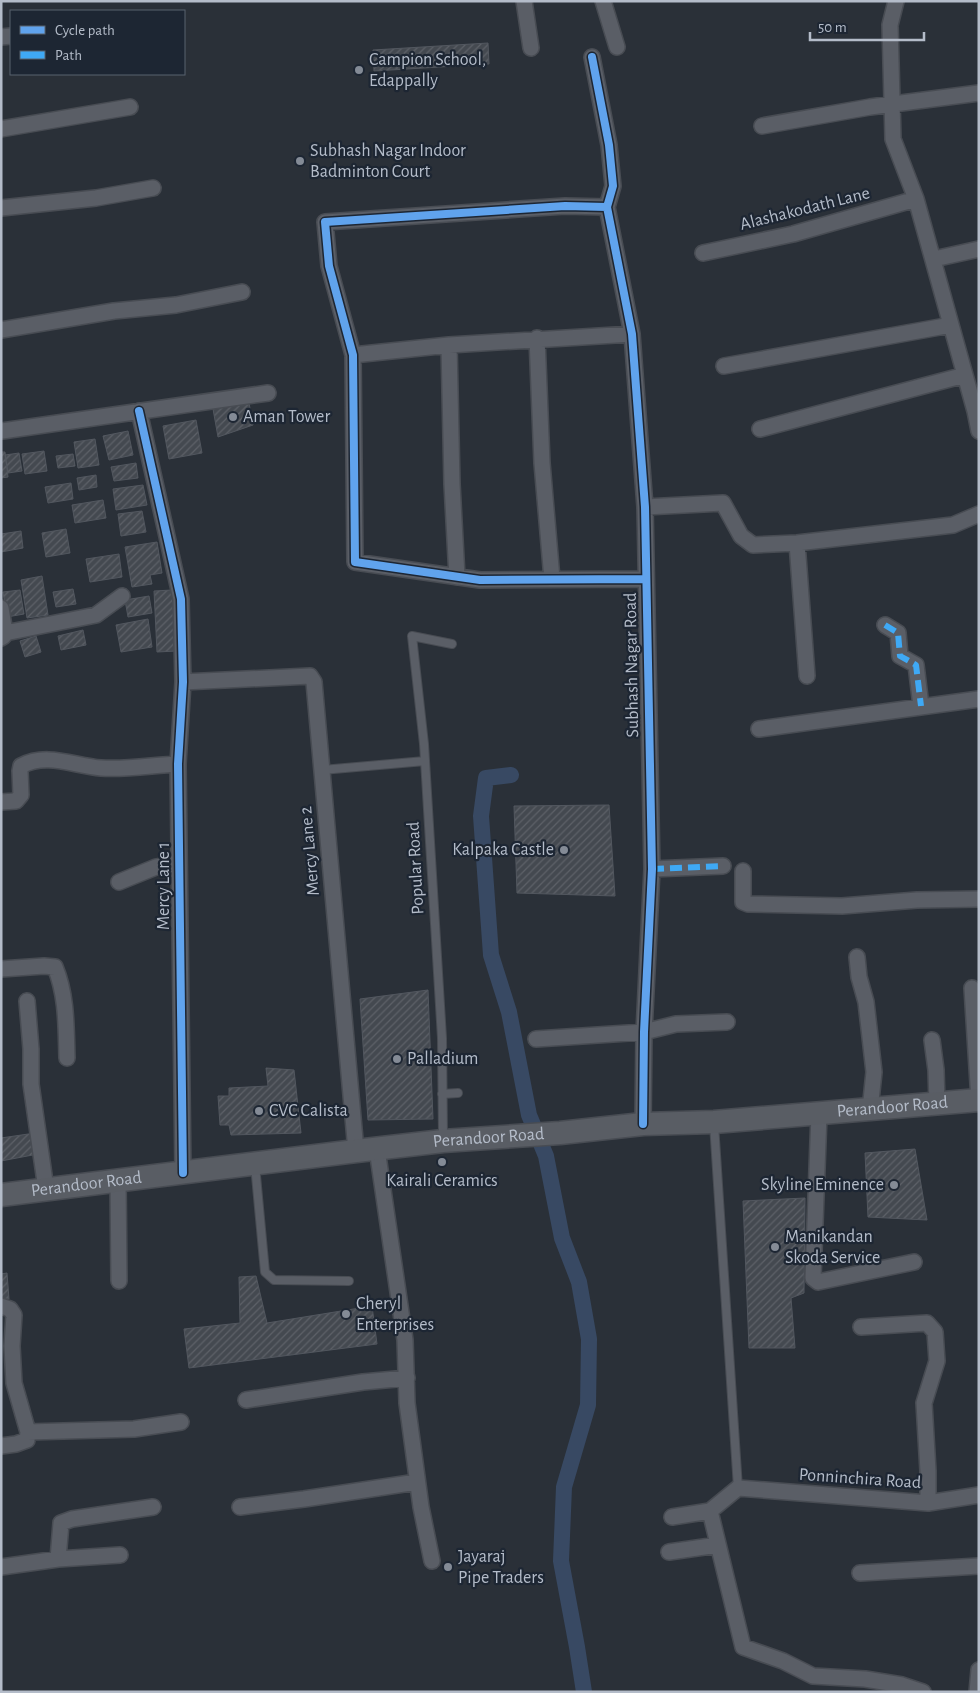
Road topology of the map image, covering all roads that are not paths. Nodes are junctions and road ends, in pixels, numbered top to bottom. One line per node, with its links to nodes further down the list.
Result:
1 (524, 1): 5 (street)
2 (603, 1): 4 (street)
3 (896, 1): 8 (street)
4 (617, 47)
5 (531, 48)
6 (592, 57): 15 (street)
7 (979, 93): 8 (street)
8 (891, 105): 10 (street); 13 (street)
9 (130, 107): 11 (street)
10 (762, 126)
11 (1, 129)
12 (153, 188): 14 (street)
13 (916, 199): 17 (street, Alashakodath Lane); 18 (street)
14 (1, 208)
15 (607, 208): 22 (street, Subhash Nagar Road); 25 (street)
16 (979, 250): 18 (street)
17 (703, 253)
18 (934, 259): 20 (street)
19 (242, 292): 21 (street)
20 (950, 324): 26 (street); 27 (street)
21 (1, 330)
22 (632, 334): 23 (street); 33 (street, Subhash Nagar Road)
23 (537, 338): 24 (street); 37 (street)
24 (449, 345): 25 (street); 36 (street)
25 (353, 356): 36 (street)
26 (724, 366)
27 (965, 375): 30 (street); 32 (street)
28 (268, 393): 29 (street)
29 (138, 411): 31 (street); 45 (street, Mercy Lane 1)
30 (760, 429)
31 (2, 431)
32 (979, 431)
33 (645, 507): 35 (street); 38 (street, Subhash Nagar Road)
34 (979, 514): 35 (street)
35 (797, 543): 44 (street)
36 (457, 576): 37 (street)
37 (552, 579): 38 (street)
38 (645, 579): 55 (street, Subhash Nagar Road)
39 (122, 596): 42 (street)
40 (1, 608): 42 (street)
41 (885, 625): 47 (street)
42 (3, 636)
43 (452, 644): 49 (lane, Popular Road)
44 (807, 676)
45 (183, 682): 50 (street, Mercy Lane 1); 51 (street, Mercy Lane 2)
46 (979, 699): 47 (street)
47 (920, 706): 48 (street)
48 (759, 729)
49 (425, 761): 51 (lane); 69 (lane, Popular Road)
50 (178, 764): 52 (street); 53 (street, Mercy Lane 1)
51 (322, 770): 77 (street, Mercy Lane 2)
52 (1, 802)
53 (179, 863): 57 (street); 79 (street, Mercy Lane 1)
54 (723, 866): 55 (street)
55 (652, 869): 64 (street, Subhash Nagar Road)
56 (743, 871): 58 (street)
57 (119, 882)
58 (979, 899)
59 (857, 957): 72 (street)
60 (1, 969): 67 (street)
61 (972, 988): 70 (street)
62 (27, 1002): 81 (street)
63 (727, 1022): 64 (street)
64 (644, 1032): 65 (street); 75 (street, Subhash Nagar Road)
65 (536, 1039)
66 (932, 1040): 71 (street)
67 (67, 1058)
68 (458, 1093): 69 (lane)
69 (442, 1094): 76 (lane, Popular Road)
70 (979, 1100): 71 (main road, Perandoor Road)
71 (937, 1104): 72 (main road, Perandoor Road)
72 (870, 1110): 73 (main road, Perandoor Road)
73 (820, 1114): 74 (main road, Perandoor Road); 83 (street)
74 (714, 1122): 75 (main road, Perandoor Road); 94 (lane)
75 (643, 1124): 76 (main road, Perandoor Road)
76 (443, 1141): 77 (main road, Perandoor Road)
77 (366, 1150): 78 (main road, Perandoor Road); 88 (street, Mercy Lane 2)
78 (255, 1163): 79 (main road, Perandoor Road); 85 (lane)
79 (183, 1173): 80 (main road, Perandoor Road)
80 (118, 1180): 81 (main road, Perandoor Road); 84 (street)
81 (46, 1189): 82 (main road, Perandoor Road)
82 (1, 1195)
83 (914, 1262)
84 (119, 1281)
85 (349, 1281)
86 (1, 1306): 91 (street)
87 (861, 1327): 96 (street)
88 (406, 1378): 89 (street); 93 (street, Mercy Lane 2)
89 (246, 1400)
90 (181, 1422): 91 (street)
91 (28, 1432): 92 (street)
92 (1, 1446)
93 (418, 1482): 98 (street); 105 (street, Mercy Lane 2)
94 (738, 1488): 96 (street, Ponninchira Road); 99 (street)
95 (979, 1495): 96 (street, Ponninchira Road)
96 (928, 1503)
97 (153, 1507): 104 (street)
98 (240, 1507)
99 (710, 1511): 100 (street); 101 (street)
100 (672, 1517)
101 (718, 1544): 102 (street); 110 (street)
102 (669, 1552)
103 (120, 1555): 104 (street)
104 (58, 1559): 107 (street)
105 (432, 1561)
106 (979, 1566): 108 (street)
107 (1, 1567)
108 (860, 1574)
109 (979, 1670): 111 (street)
110 (923, 1692)
111 (977, 1692)

